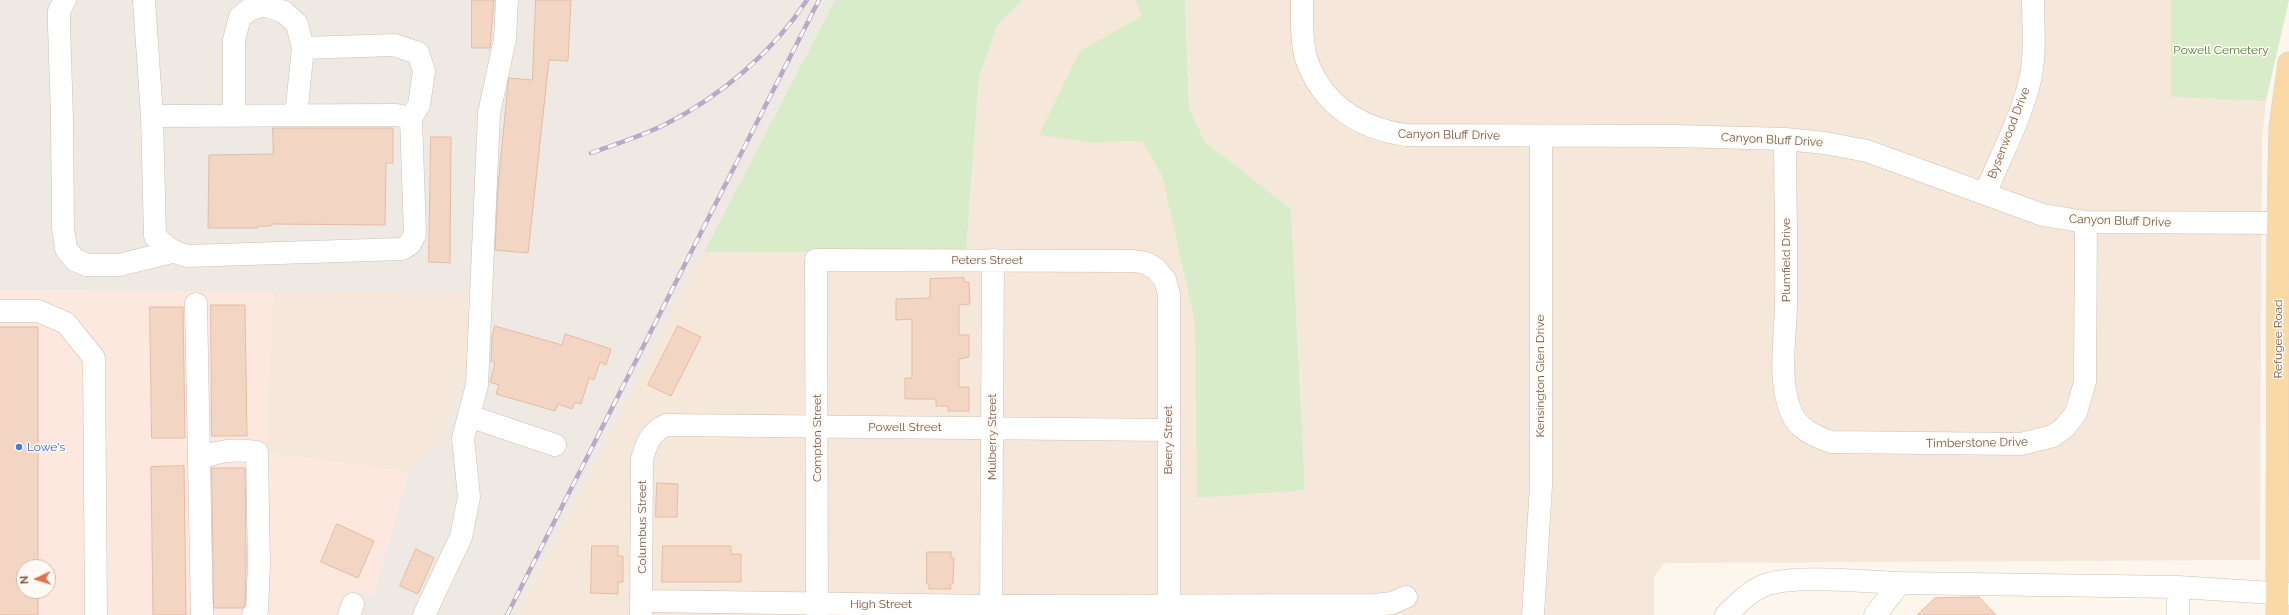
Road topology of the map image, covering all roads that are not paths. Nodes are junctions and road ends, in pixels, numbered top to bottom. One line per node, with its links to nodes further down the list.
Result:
1 (65, 0): 17 (street)
2 (144, 0): 9 (street)
3 (507, 0): 24 (street)
4 (1302, 0): 12 (street, Canyon Bluff Drive)
5 (2033, 0): 14 (street, Bysenwood Drive)
6 (303, 48): 8 (street); 10 (street); 11 (street)
7 (2289, 64): 16 (main road, Refugee Road)
8 (296, 115): 10 (street); 11 (street)
9 (152, 116): 10 (street); 17 (street)
10 (234, 116)
11 (411, 118): 17 (street)
12 (1541, 136): 13 (street, Canyon Bluff Drive); 43 (street, Kensington Glen Drive)
13 (1785, 139): 14 (street, Canyon Bluff Drive); 23 (street, Plumfield Drive)
14 (1985, 194): 15 (street, Canyon Bluff Drive)
15 (2086, 222): 16 (street, Canyon Bluff Drive); 23 (street, Timberstone Drive)
16 (2278, 223): 34 (main road, Refugee Road)
17 (172, 252)
18 (816, 260): 19 (street, Peters Street); 25 (street, Compton Street)
19 (993, 260): 20 (street, Peters Street); 26 (street, Mulberry Street)
20 (1156, 269): 27 (street, Beery Street)
21 (196, 304): 30 (street)
22 (0, 311): 39 (street)
23 (1784, 381)
24 (468, 416): 29 (street); 42 (street)
25 (818, 426): 26 (street, Powell Street); 28 (street, Powell Street); 36 (street, Compton Street)
26 (992, 428): 27 (street, Powell Street); 37 (street, Mulberry Street)
27 (1168, 430): 38 (street, Beery Street)
28 (647, 440): 35 (street, Columbus Street)
29 (555, 445)
30 (199, 459): 40 (street); 41 (street)
31 (1900, 583): 32 (street); 44 (street); 45 (street)
32 (2178, 587): 34 (street); 46 (street)
33 (1406, 597): 38 (street, High Street)
34 (2281, 601)
35 (642, 608): 36 (street, High Street)
36 (817, 610): 37 (street, High Street)
37 (991, 610): 38 (street, High Street)
38 (1169, 610)
39 (96, 615)
40 (202, 615)
41 (253, 615)
42 (424, 615)
43 (1533, 615)
44 (1726, 615)
45 (1875, 615)
46 (2178, 615)

